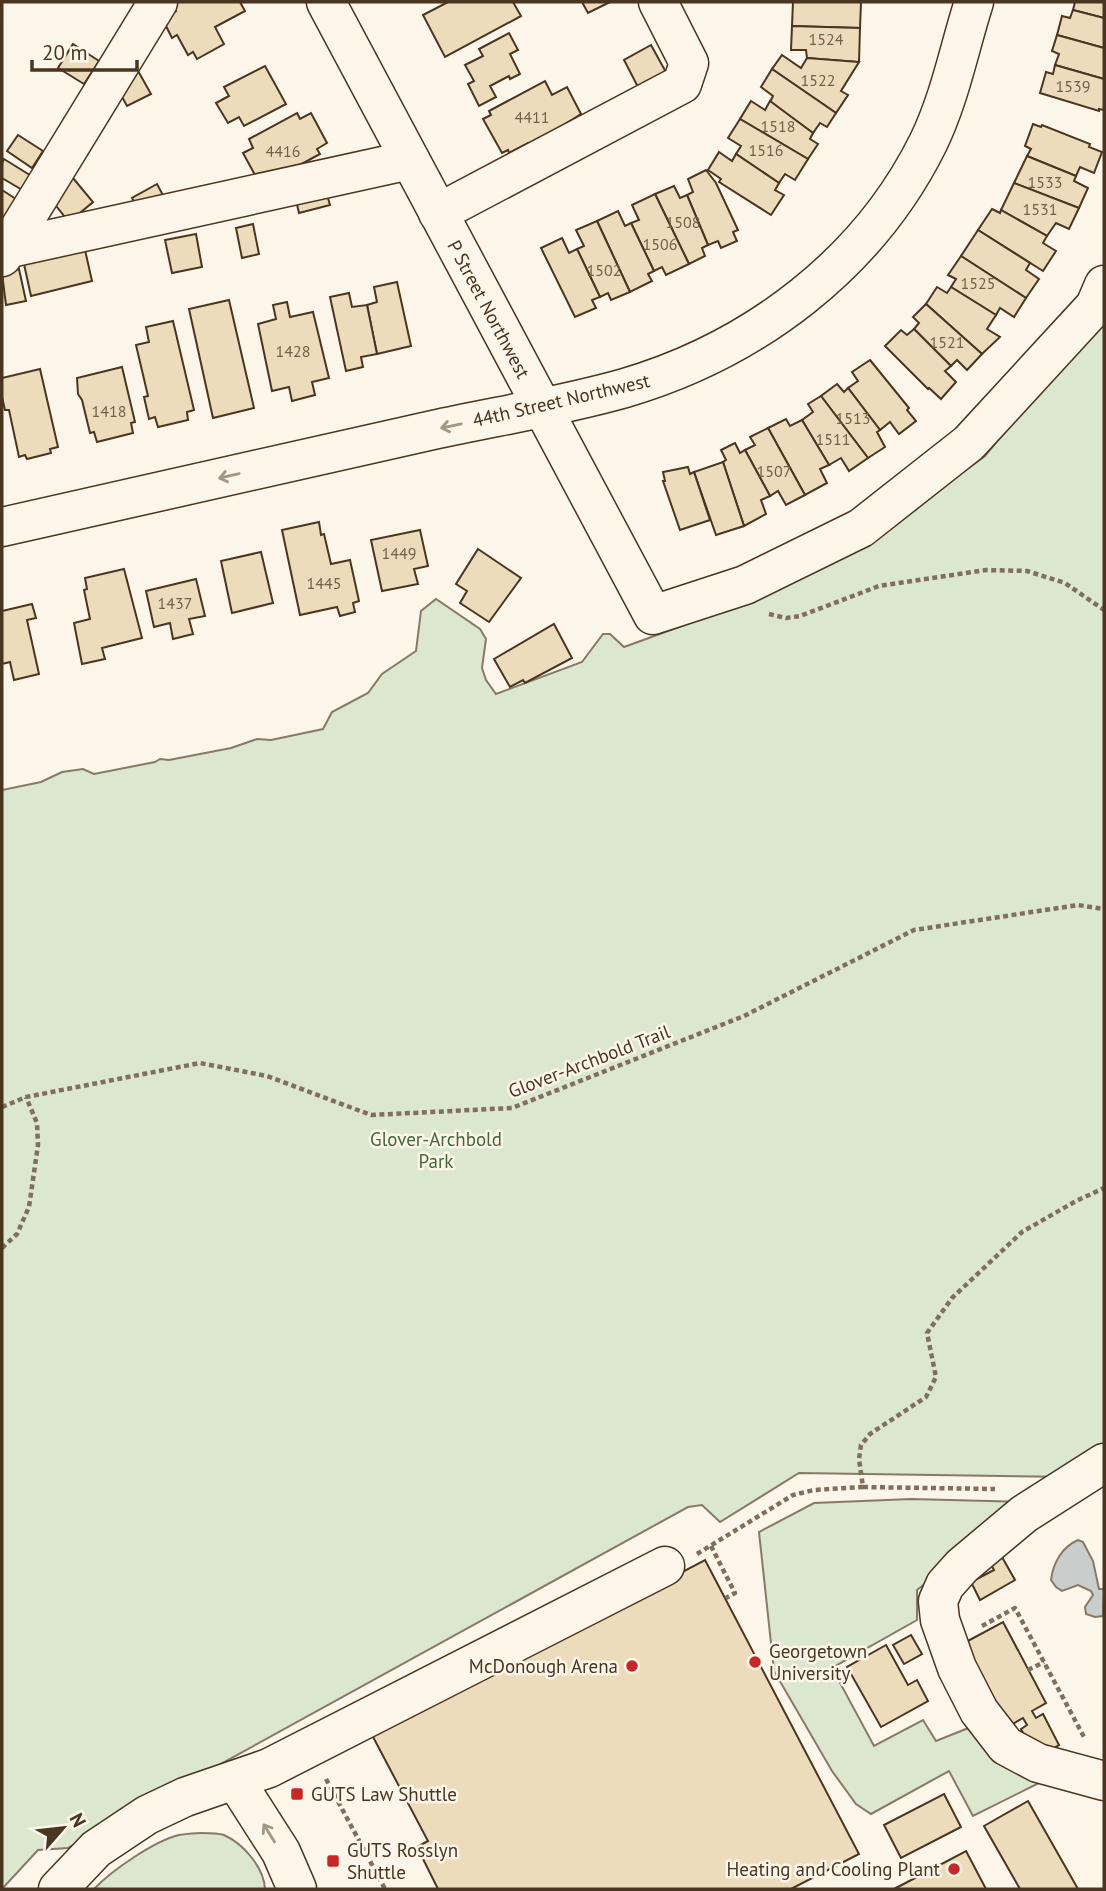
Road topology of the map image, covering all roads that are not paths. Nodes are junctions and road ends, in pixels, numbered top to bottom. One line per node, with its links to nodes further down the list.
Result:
1 (158, 2): 7 (street)
2 (326, 2): 5 (street, P Street Northwest)
3 (658, 2): 6 (street)
4 (974, 2): 9 (street, 44th Street Northwest)
5 (410, 160): 6 (street, P Street Northwest); 7 (street)
6 (438, 212): 9 (street, P Street Northwest)
7 (4, 253)
8 (1104, 285): 9 (street, P Street Northwest)
9 (542, 407): 10 (street, 44th Street Northwest, one-way to 10)
10 (2, 527)
11 (1104, 1463): 14 (street)
12 (665, 1566): 13 (street)
13 (236, 1780): 15 (street); 16 (street, one-way to 13)
14 (1104, 1781)
15 (58, 1889)
16 (297, 1889)

